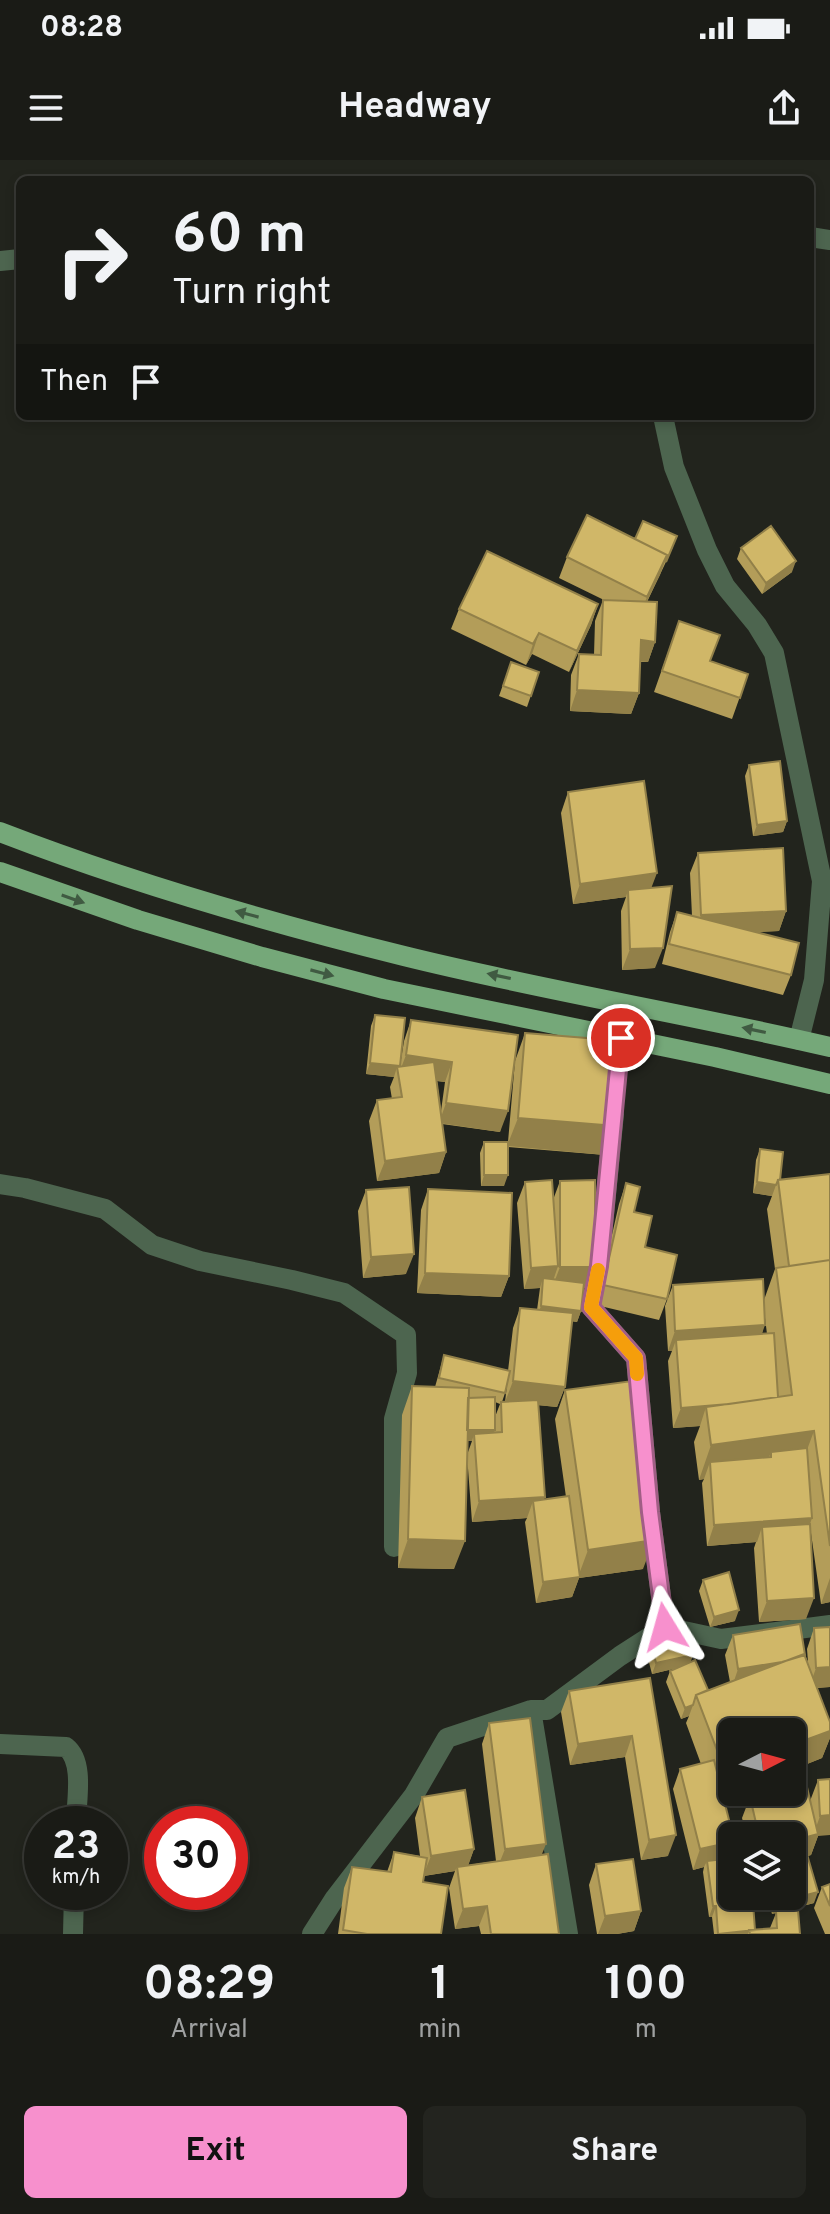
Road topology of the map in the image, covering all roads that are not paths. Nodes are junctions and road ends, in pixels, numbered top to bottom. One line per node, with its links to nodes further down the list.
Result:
1 (664, 420): 4 (street)
2 (0, 832): 4 (main road, one-way to 2)
3 (0, 872): 6 (main road, one-way to 6)
4 (799, 1040): 5 (main road)
5 (830, 1047)
6 (830, 1084)
7 (615, 1099): 11 (street)
8 (0, 1184): 9 (street)
9 (394, 1547)
10 (830, 1625): 11 (street)
11 (665, 1627): 12 (street)
12 (531, 1710): 17 (street); 18 (street)
13 (0, 1744): 14 (street)
14 (76, 1806)
15 (74, 1910): 16 (street)
16 (73, 1934)
17 (312, 1934)
18 (568, 1934)

